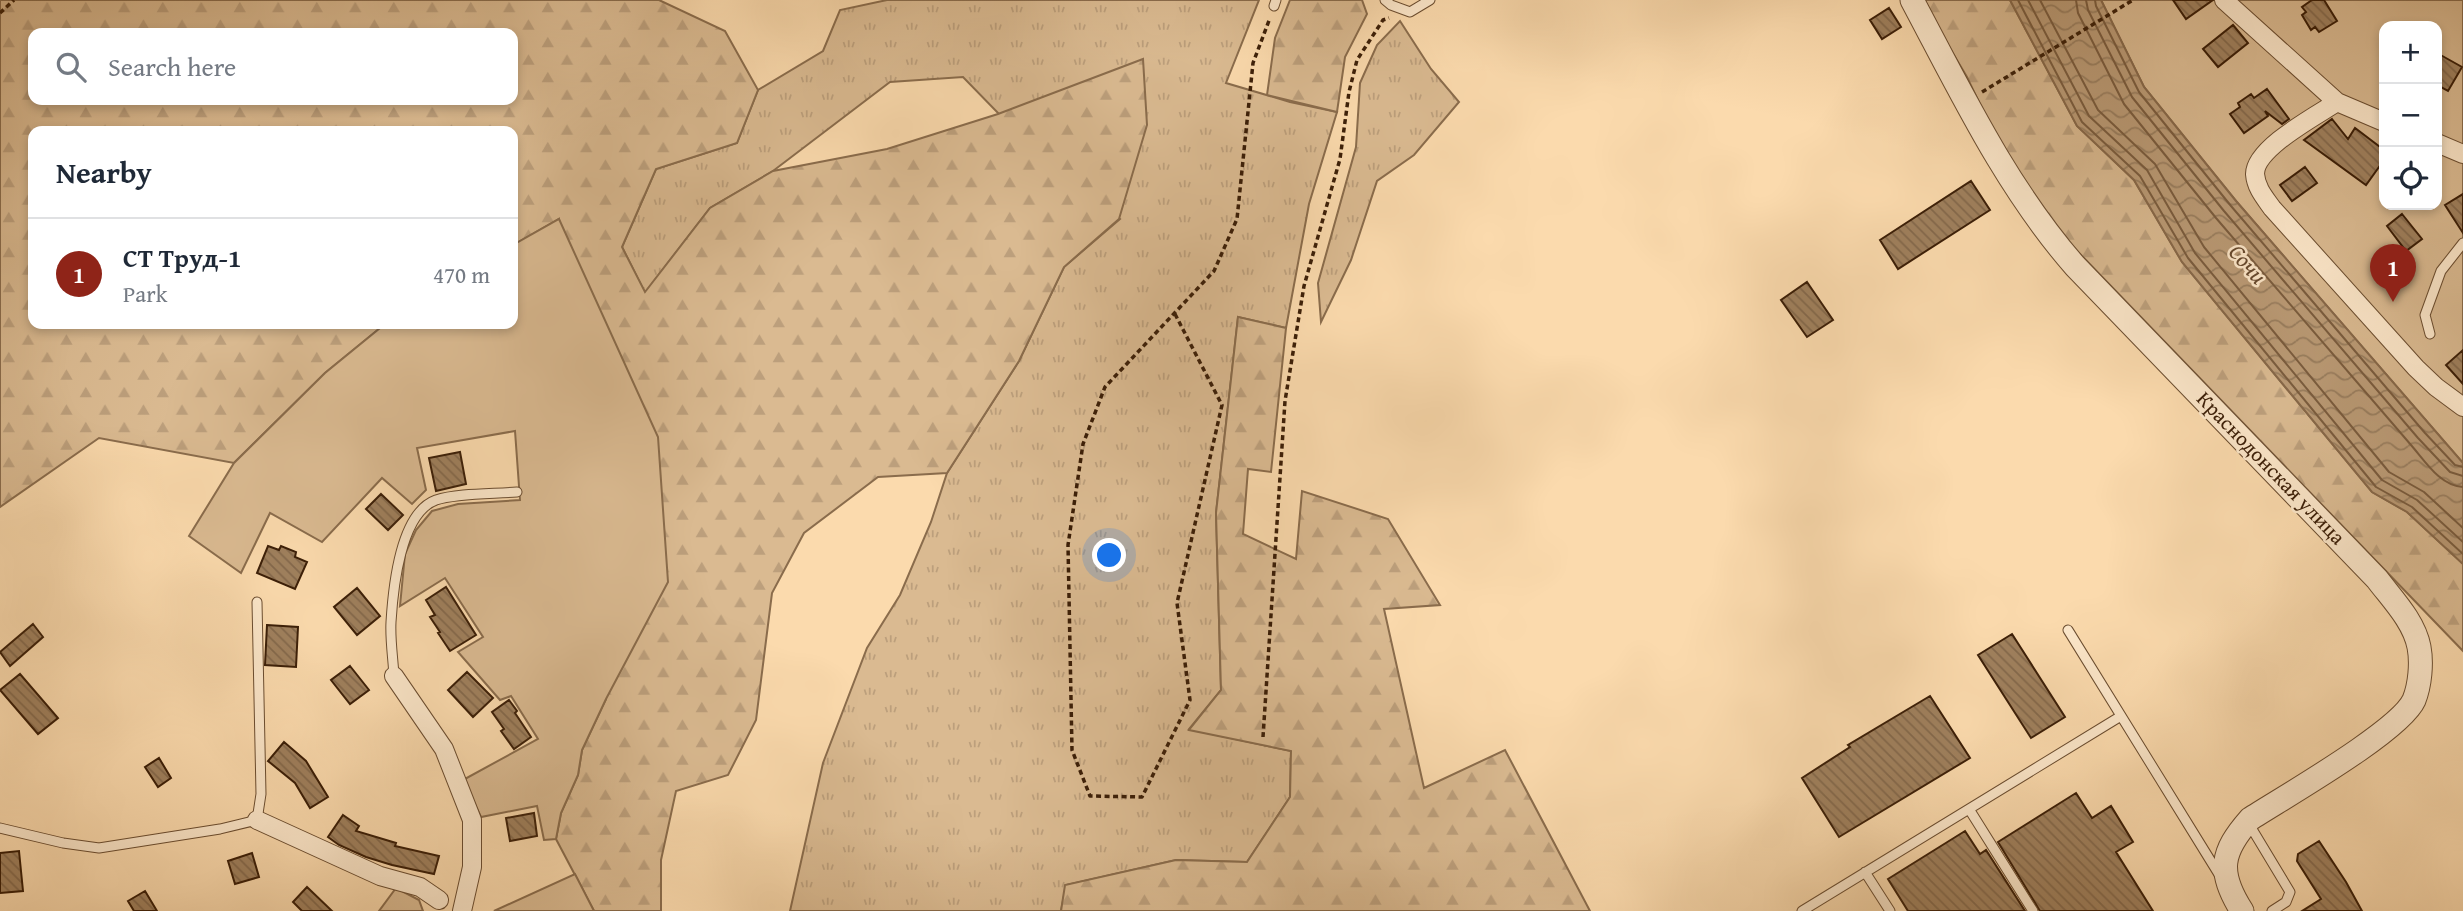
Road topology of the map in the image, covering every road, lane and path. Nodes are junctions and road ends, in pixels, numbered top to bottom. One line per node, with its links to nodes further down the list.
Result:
1 (14, 0): 9 (path)
2 (1385, 0): 8 (lane)
3 (1430, 0): 8 (lane)
4 (1912, 0): 27 (street, Краснодонская улица)
5 (2133, 0): 10 (path)
6 (2224, 0): 11 (street)
7 (1275, 3): 16 (path)
8 (1410, 12): 24 (path)
9 (0, 13)
10 (1976, 96)
11 (2337, 102): 12 (street); 18 (street)
12 (2379, 120)
13 (2442, 145): 14 (street)
14 (2463, 154)
15 (2463, 243): 17 (lane)
16 (1175, 314): 16 (path)
17 (2430, 334)
18 (2463, 407)
19 (517, 492): 22 (lane)
20 (257, 602): 26 (lane)
21 (2068, 630): 23 (lane)
22 (394, 676): 30 (street)
23 (2122, 716): 25 (lane); 32 (lane)
24 (1263, 737)
25 (1969, 809): 29 (lane); 35 (lane)
26 (257, 820): 28 (lane); 31 (street)
27 (2248, 822): 32 (street, Краснодонская улица); 36 (lane)
28 (0, 828)
29 (1865, 872): 33 (lane); 34 (lane)
30 (464, 903): 31 (street)
31 (438, 906)
32 (2239, 906)
33 (1802, 911)
34 (1890, 911)
35 (2033, 911)
36 (2272, 911)

